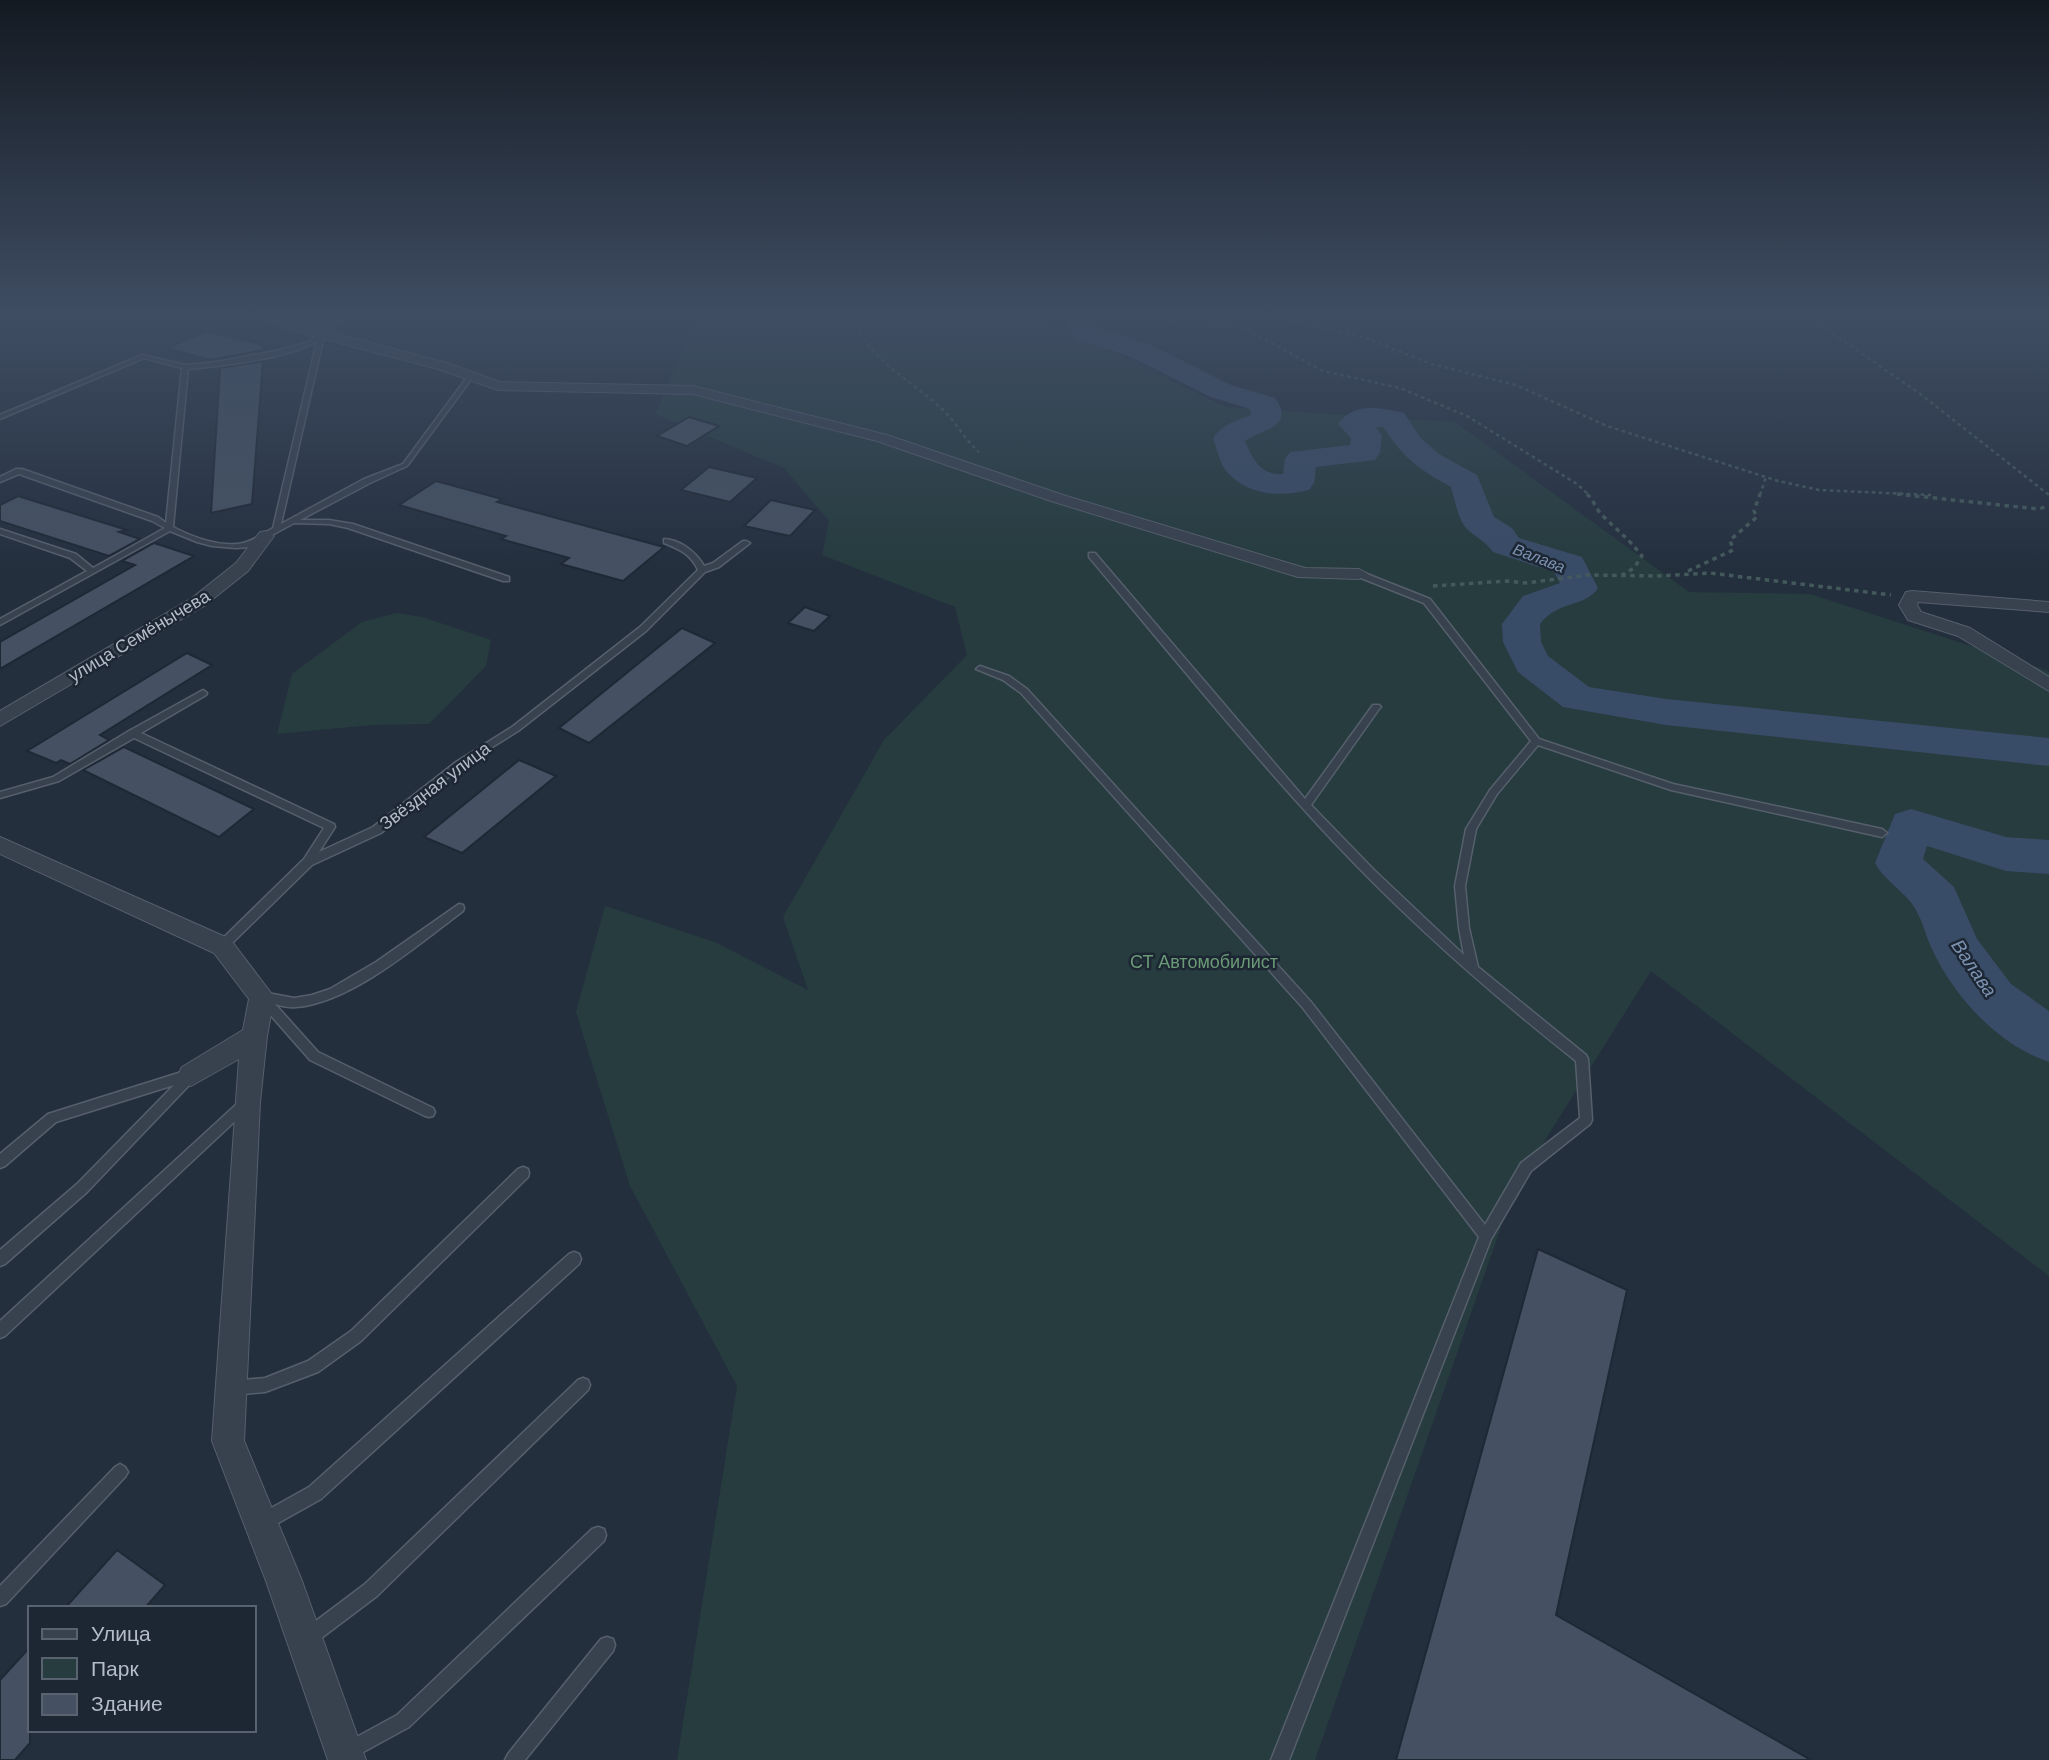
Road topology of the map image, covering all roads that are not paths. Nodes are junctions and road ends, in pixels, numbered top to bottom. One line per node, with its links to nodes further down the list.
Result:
1 (37, 401): 6 (lane)
2 (182, 401): 9 (lane)
3 (302, 401): 11 (lane)
4 (452, 401): 8 (lane)
5 (737, 401): 17 (street)
6 (0, 417)
7 (0, 480): 9 (lane)
8 (287, 524): 11 (lane); 18 (lane)
9 (169, 529): 11 (lane); 16 (lane)
10 (0, 531): 16 (lane)
11 (271, 534): 25 (street, улица Семёнычева)
12 (667, 541): 15 (lane)
13 (746, 543): 15 (lane, Звёздная улица)
14 (1092, 555): 29 (lane)
15 (702, 570): 32 (lane, Звёздная улица)
16 (92, 571): 20 (lane)
17 (1359, 574): 27 (lane)
18 (506, 579)
19 (2049, 607): 22 (street)
20 (0, 622)
21 (980, 669): 43 (lane)
22 (2049, 685)
23 (203, 693): 26 (lane)
24 (1376, 707): 29 (lane)
25 (0, 720)
26 (132, 733): 28 (lane); 32 (lane)
27 (1536, 741): 30 (lane); 35 (lane)
28 (0, 795)
29 (1306, 805): 35 (lane)
30 (1882, 834)
31 (0, 845): 34 (street)
32 (308, 862): 34 (lane, Звёздная улица)
33 (459, 908): 36 (lane)
34 (222, 946): 36 (street)
35 (1473, 970): 43 (lane)
36 (262, 997): 37 (street); 40 (lane)
37 (254, 1036): 38 (street); 39 (street)
38 (191, 1074): 41 (lane); 44 (lane)
39 (247, 1102): 46 (lane); 48 (street)
40 (429, 1112)
41 (0, 1162)
42 (523, 1173): 48 (lane)
43 (1486, 1236): 57 (lane)
44 (0, 1259)
45 (574, 1259): 50 (lane)
46 (0, 1331)
47 (583, 1385): 53 (lane)
48 (230, 1388): 50 (street)
49 (120, 1472): 52 (lane)
50 (261, 1523): 53 (street)
51 (598, 1535): 55 (lane)
52 (0, 1598)
53 (305, 1640): 55 (street)
54 (607, 1645): 56 (lane)
55 (346, 1757)
56 (514, 1760)
57 (1280, 1760)

